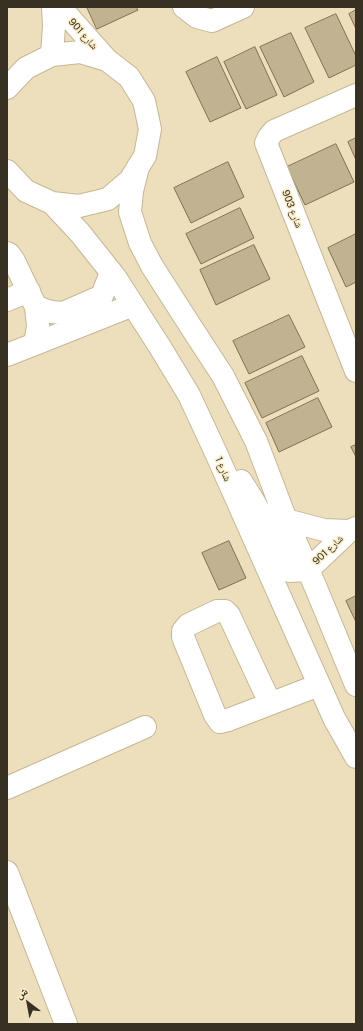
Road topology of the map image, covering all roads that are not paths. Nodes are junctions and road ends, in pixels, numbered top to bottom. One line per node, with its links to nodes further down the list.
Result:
1 (53, 7): 5 (street, شارع 901)
2 (60, 7): 6 (street, شارع 901)
3 (184, 7): 4 (street)
4 (243, 7)
5 (52, 55): 6 (street); 7 (street)
6 (107, 60): 9 (street)
7 (7, 88)
8 (356, 95): 19 (street, شارع 903)
9 (138, 167): 11 (street); 21 (street)
10 (7, 171): 11 (street)
11 (52, 203): 13 (street, شارع 1)
12 (7, 253): 14 (street)
13 (111, 272): 14 (street); 16 (street, شارع 1)
14 (32, 299): 15 (street); 17 (street)
15 (7, 300)
16 (133, 305): 17 (street); 20 (street, شارع 1)
17 (35, 344): 18 (street)
18 (7, 355)
19 (356, 371)
20 (225, 473): 23 (street); 24 (street, شارع 1)
21 (286, 520): 22 (street, شارع 901); 23 (street)
22 (352, 529): 23 (street, شارع 901)
23 (308, 570): 25 (street)
24 (319, 685): 26 (street); 28 (street, شارع 1)
25 (356, 686)
26 (270, 703): 26 (street)
27 (145, 727): 29 (street)
28 (356, 757)
29 (7, 788)
30 (7, 872): 31 (street)
31 (66, 1024)

